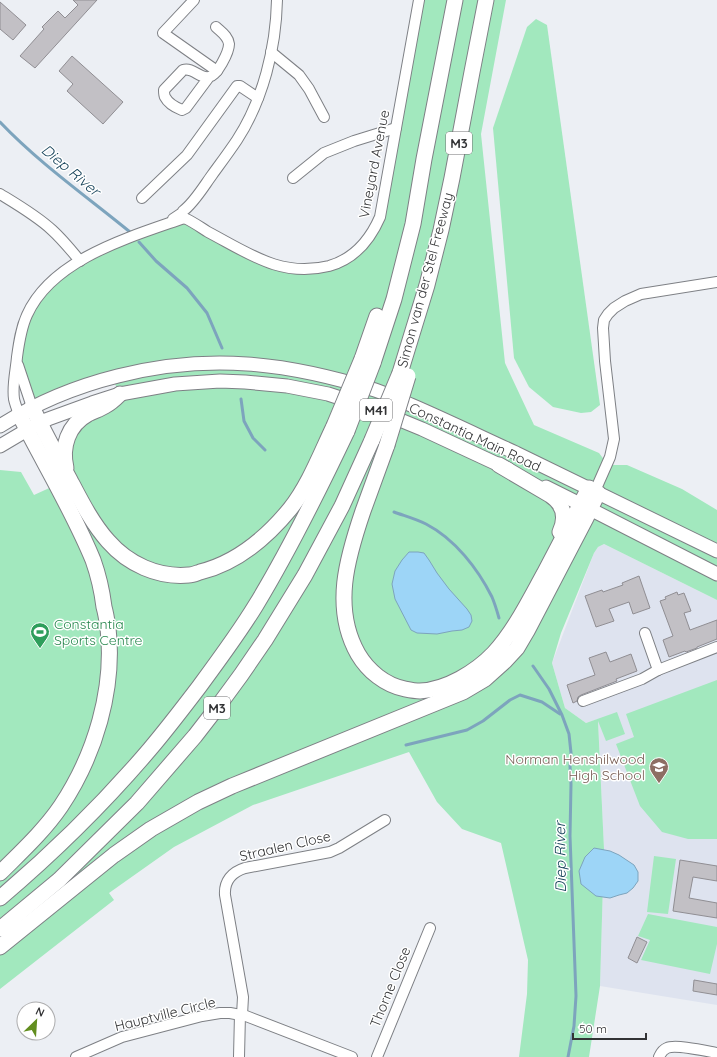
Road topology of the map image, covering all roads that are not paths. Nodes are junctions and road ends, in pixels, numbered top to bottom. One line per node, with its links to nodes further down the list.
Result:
1 (194, 0): 8 (street)
2 (277, 0): 7 (street)
3 (419, 0): 11 (street, Vineyard Avenue)
4 (455, 0): 24 (highway, M3, bridge)
5 (486, 0): 19 (highway, Simon van der Stel Freeway / M3)
6 (216, 27): 8 (street)
7 (271, 52): 9 (street); 10 (street)
8 (213, 74): 8 (street)
9 (258, 98): 14 (street); 15 (street)
10 (324, 117)
11 (396, 128): 12 (street); 15 (street, Vineyard Avenue)
12 (293, 178)
13 (0, 194): 16 (street)
14 (142, 198)
15 (187, 215): 16 (street)
16 (80, 260): 18 (street)
17 (717, 282): 28 (street)
18 (17, 361): 21 (street); 21 (street)
19 (404, 374): 31 (highway, bridge); 41 (highway, Simon van der Stel Freeway / M3, bridge)
20 (120, 394): 23 (main road, Constantia Main Road / M41); 26 (main road, Constantia Main Road / M41); 27 (highway)
21 (25, 411): 22 (main road, Constantia Main Road / M41); 23 (highway); 28 (main road, Constantia Main Road / M41)
22 (0, 426)
23 (33, 426): 25 (main road, Constantia Main Road / M41); 27 (highway); 38 (highway)
24 (341, 428): 27 (highway); 39 (highway, M3)
25 (0, 446)
26 (499, 465): 29 (main road, Constantia Main Road / M41); 31 (highway)
27 (69, 479)
28 (594, 491): 29 (highway); 30 (main road, Constantia Main Road / M41)
29 (585, 506): 31 (highway); 32 (main road, Constantia Main Road / M41); 42 (highway)
30 (717, 551)
31 (547, 568)
32 (717, 574)
33 (645, 633): 35 (street)
34 (717, 647): 35 (street)
35 (658, 670): 36 (street)
36 (583, 701)
37 (385, 820): 43 (street, Straalen Close)
38 (0, 873)
39 (0, 898)
40 (430, 928): 48 (street, Thorne Close)
41 (0, 930)
42 (0, 947)
43 (241, 1015): 45 (street, Hauptville Circle); 46 (street, Straalen Close); 47 (street, Hauptville Circle)
44 (717, 1053): 49 (street)
45 (76, 1057)
46 (239, 1057)
47 (352, 1057)
48 (377, 1057)
49 (659, 1057)

